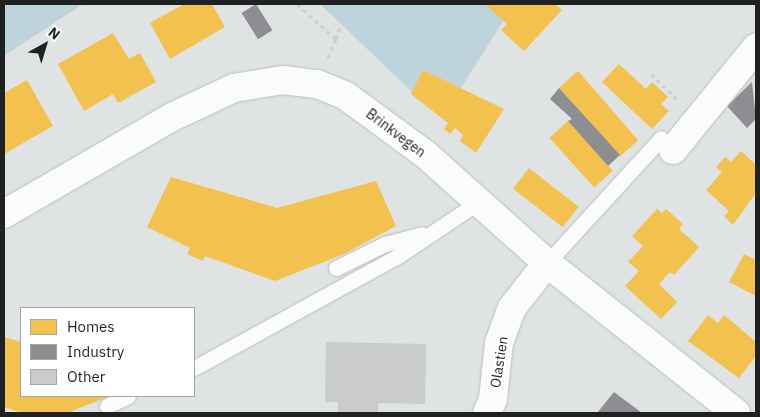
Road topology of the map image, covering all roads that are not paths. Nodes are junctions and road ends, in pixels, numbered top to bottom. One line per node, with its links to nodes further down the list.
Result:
1 (756, 48): 2 (street)
2 (667, 144): 6 (lane)
3 (477, 203): 4 (street, Brinkvegen); 5 (lane); 6 (street, Brinkvegen)
4 (4, 214)
5 (429, 232): 7 (lane); 8 (lane)
6 (547, 263): 11 (street, Olastien); 12 (street, Brinkvegen)
7 (336, 268)
8 (195, 367)
9 (126, 397): 10 (lane)
10 (107, 406)
11 (487, 413)
12 (736, 413)

